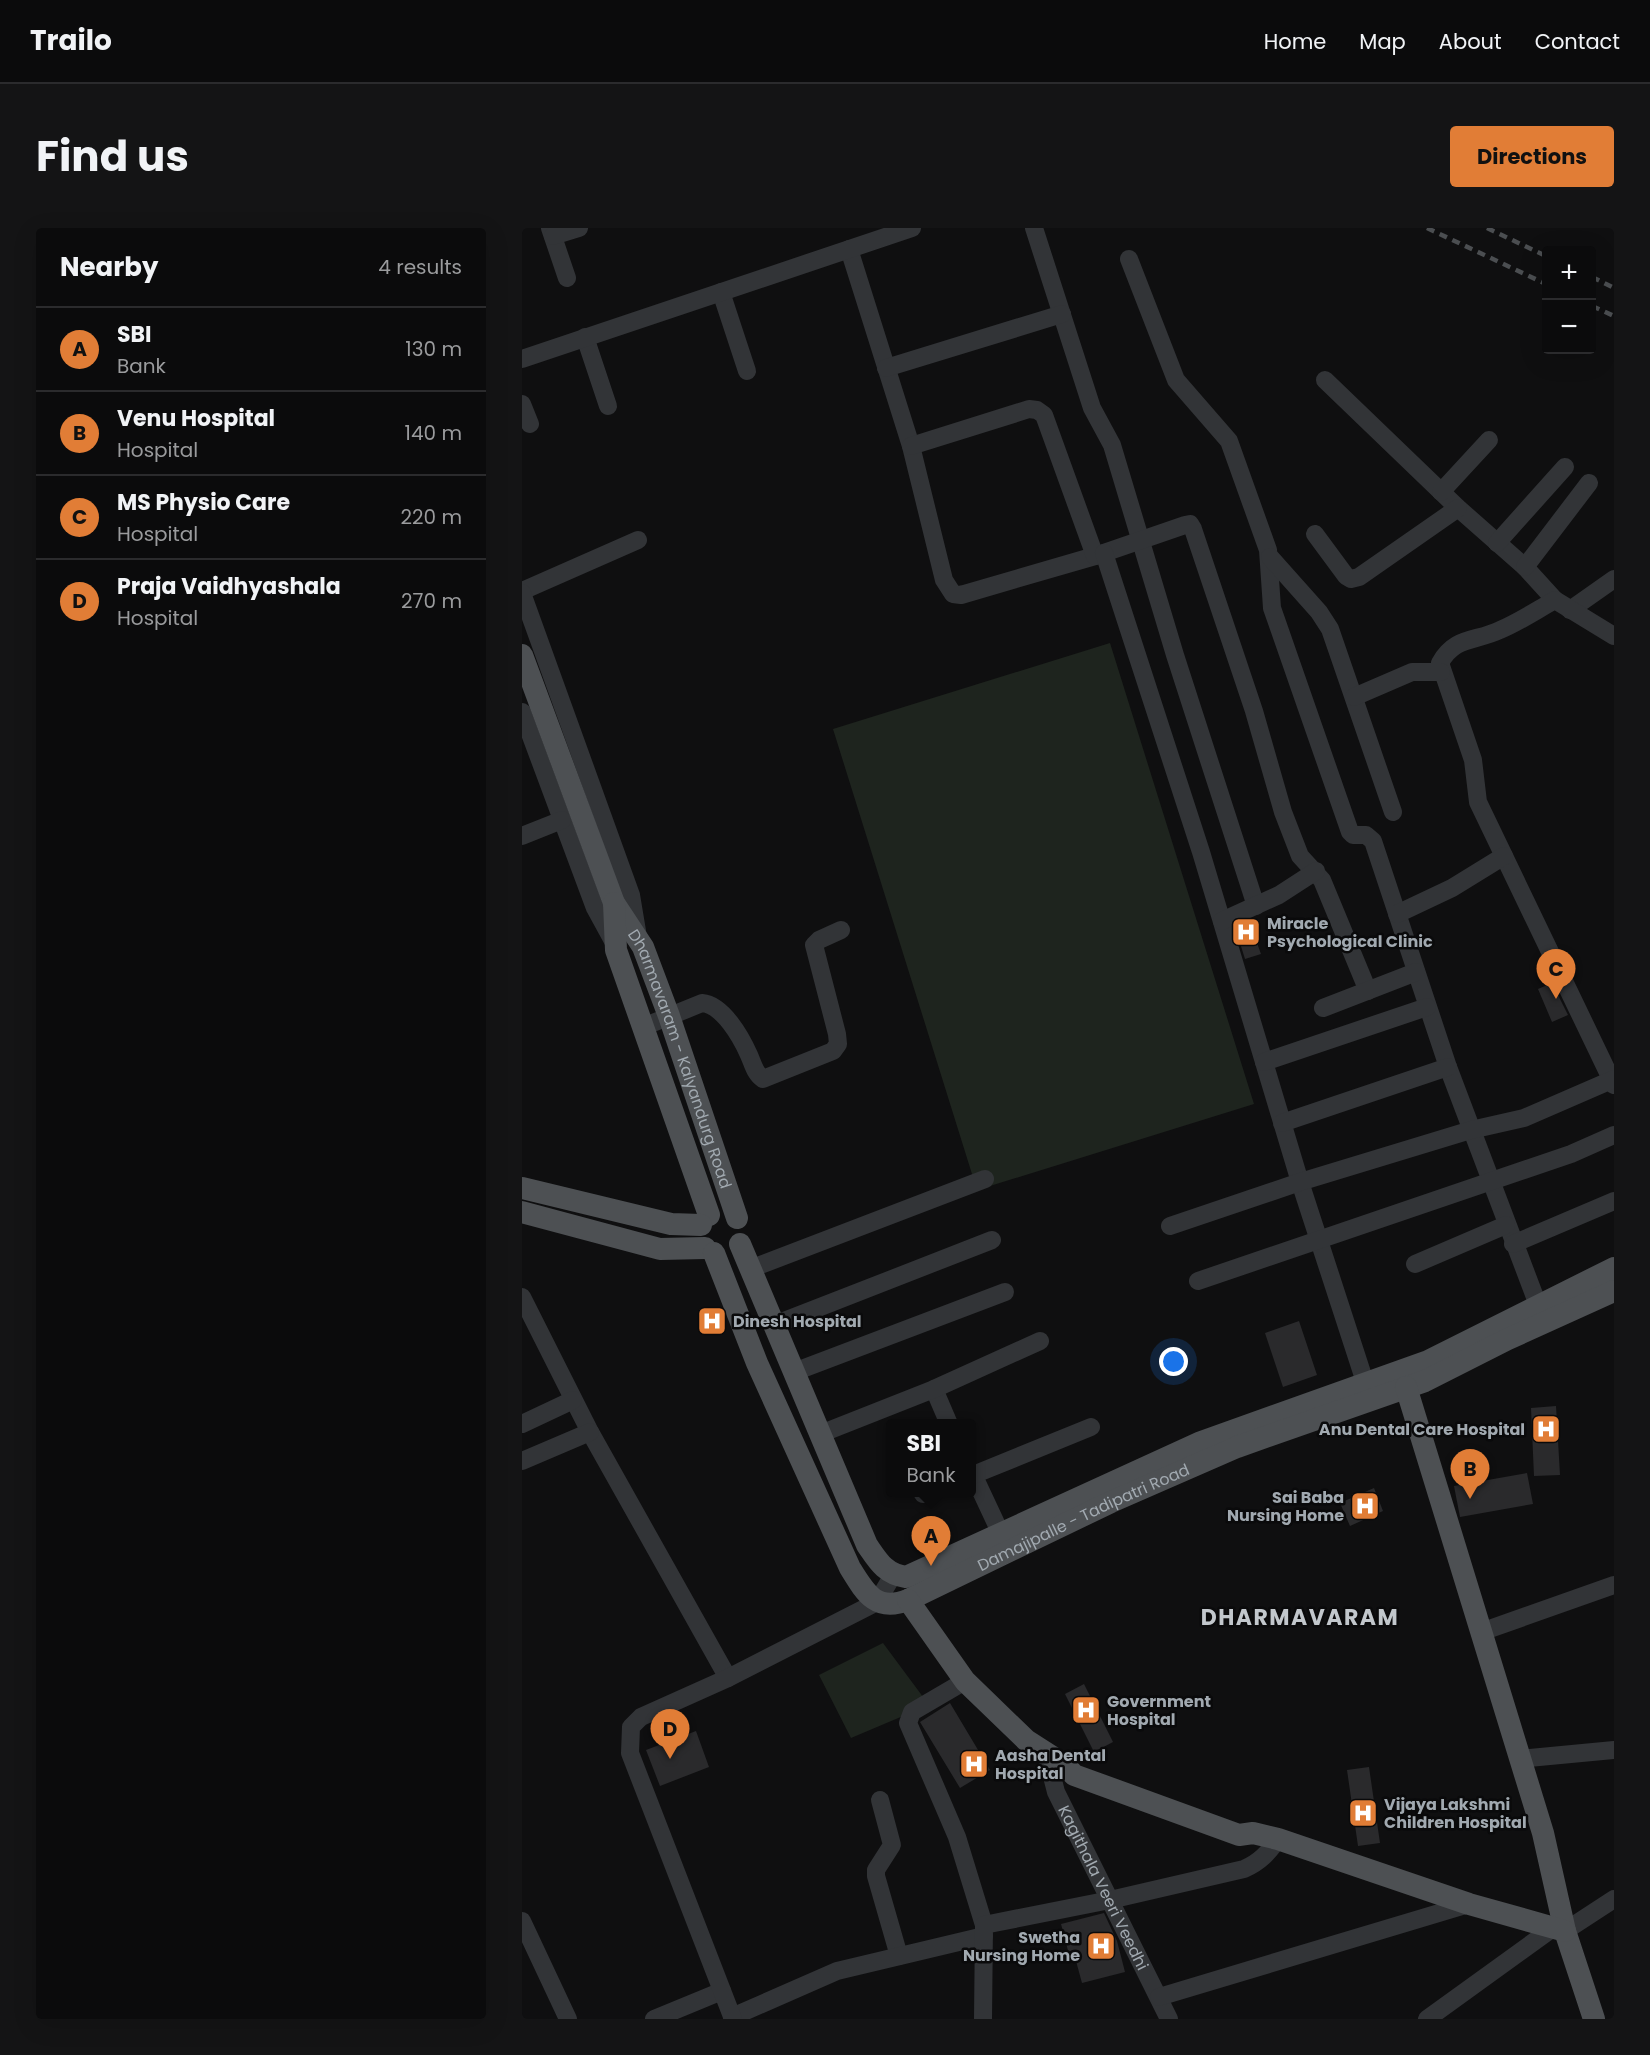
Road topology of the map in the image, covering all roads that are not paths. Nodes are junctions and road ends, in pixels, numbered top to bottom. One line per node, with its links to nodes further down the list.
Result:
1 (579, 228): 4 (street)
2 (912, 228): 5 (street)
3 (1034, 228): 9 (street)
4 (552, 232): 7 (street)
5 (849, 249): 8 (street); 12 (street)
6 (1129, 259): 29 (street)
7 (567, 278)
8 (722, 292): 10 (street); 13 (street)
9 (1062, 314): 12 (street); 26 (street)
10 (585, 337): 11 (street); 16 (street)
11 (522, 359)
12 (886, 368): 19 (street)
13 (747, 371)
14 (1325, 380): 22 (street)
15 (522, 404): 17 (street)
16 (608, 406)
17 (530, 424)
18 (1489, 440): 22 (street)
19 (911, 446): 28 (street); 28 (street)
20 (1565, 467): 27 (street)
21 (1589, 483): 30 (street)
22 (1441, 492): 23 (street)
23 (1458, 508): 24 (street); 27 (street)
24 (1315, 534)
25 (638, 540): 32 (street)
26 (1139, 540): 28 (street); 43 (street); 45 (street)
27 (1497, 543): 30 (street)
28 (1099, 555): 47 (street)
29 (1270, 556): 37 (street); 46 (street)
30 (1525, 567): 33 (street)
31 (1614, 579): 33 (street)
32 (522, 592): 49 (street)
33 (1563, 605): 34 (street); 36 (street)
34 (1614, 636)
35 (522, 655): 44 (main road, Dharmavaram - Kalyandurg Road)
36 (1441, 672): 37 (street); 42 (street)
37 (1354, 697): 39 (street)
38 (522, 712): 40 (street)
39 (1393, 812)
40 (562, 820): 41 (street); 50 (street)
41 (522, 836)
42 (1504, 856): 46 (street); 59 (street)
43 (1316, 871): 45 (street); 52 (street)
44 (613, 899): 49 (main road, Dharmavaram - Kalyandurg Road); 50 (main road, Dharmavaram - Kalyandurg Road)
45 (1256, 906): 47 (street)
46 (1397, 914): 51 (street)
47 (1222, 921): 57 (street)
48 (841, 930): 55 (street)
49 (638, 937): 55 (main road, Dharmavaram - Kalyandurg Road)
50 (613, 941): 56 (main road, Dharmavaram - Kalyandurg Road)
51 (1416, 972): 52 (street); 53 (street)
52 (1368, 991): 54 (street)
53 (1427, 1007): 57 (street); 58 (street)
54 (1323, 1008)
55 (669, 1016): 56 (street); 69 (main road, Dharmavaram - Kalyandurg Road)
56 (643, 1027): 70 (main road, Dharmavaram - Kalyandurg Road)
57 (1264, 1062): 60 (street)
58 (1448, 1067): 60 (street); 61 (street)
59 (1613, 1082): 61 (street)
60 (1282, 1123): 65 (street)
61 (1470, 1130): 64 (street); 65 (street)
62 (1614, 1135): 64 (street)
63 (985, 1179): 80 (street)
64 (1489, 1180): 71 (street); 73 (street)
65 (1300, 1182): 72 (street); 73 (street)
66 (522, 1188): 70 (main road)
67 (1614, 1201): 76 (street)
68 (522, 1212): 77 (main road)
69 (737, 1218): 70 (main road); 75 (main road)
70 (705, 1220): 77 (main road)
71 (1506, 1225): 76 (street); 78 (street)
72 (1170, 1226)
73 (1318, 1239): 81 (street); 89 (street)
74 (992, 1240): 86 (street)
75 (740, 1244): 77 (main road); 80 (main road)
76 (1513, 1244): 85 (street)
77 (709, 1250): 106 (main road)
78 (1415, 1264)
79 (1614, 1268): 85 (main road, Damajipalle - Tadipatri Road)
80 (750, 1269): 86 (main road)
81 (1198, 1281)
82 (1614, 1291): 90 (main road, Damajipalle - Tadipatri Road)
83 (1005, 1292): 88 (street)
84 (522, 1297): 92 (street)
85 (1538, 1305): 89 (main road, Damajipalle - Tadipatri Road)
86 (774, 1325): 88 (main road)
87 (1040, 1341): 91 (street)
88 (794, 1372): 98 (main road)
89 (1365, 1382): 102 (main road, Damajipalle - Tadipatri Road)
90 (1406, 1387): 105 (main road, Damajipalle - Tadipatri Road); 107 (main road)
91 (934, 1389): 93 (street); 94 (street)
92 (573, 1400): 95 (street); 97 (street)
93 (887, 1417): 98 (street)
94 (947, 1419)
95 (522, 1424)
96 (1091, 1427): 100 (street)
97 (590, 1432): 99 (street); 108 (street)
98 (820, 1434): 103 (main road)
99 (522, 1461)
100 (976, 1472)
101 (976, 1482): 102 (street)
102 (1001, 1534): 103 (main road, Damajipalle - Tadipatri Road)
103 (899, 1576): 105 (street); 106 (street)
104 (1614, 1584): 107 (street)
105 (908, 1600): 106 (main road, Damajipalle - Tadipatri Road); 109 (main road)
106 (876, 1602): 108 (street)
107 (1481, 1632): 112 (main road)
108 (728, 1678): 122 (street)
109 (966, 1681): 111 (main road); 120 (street)
110 (1614, 1750): 112 (street)
111 (1055, 1759): 114 (main road); 116 (street, Kagithala Veeri Veedhi)
112 (1519, 1759): 119 (main road)
113 (880, 1800): 121 (street)
114 (1278, 1839): 116 (street); 117 (main road)
115 (1614, 1899): 119 (street)
116 (1110, 1900): 120 (street); 123 (street, Kagithala Veeri Veedhi)
117 (1469, 1904): 119 (main road); 123 (street)
118 (522, 1921): 126 (street)
119 (1559, 1930): 130 (street); 131 (main road)
120 (984, 1931): 121 (street); 128 (street)
121 (898, 1956): 125 (street)
122 (722, 1991): 124 (street); 125 (street)
123 (1159, 1997): 129 (street, Kagithala Veeri Veedhi)
124 (673, 2015): 127 (street)
125 (732, 2018)
126 (568, 2019)
127 (654, 2019)
128 (983, 2019)
129 (1169, 2019)
130 (1427, 2019)
131 (1594, 2019)

